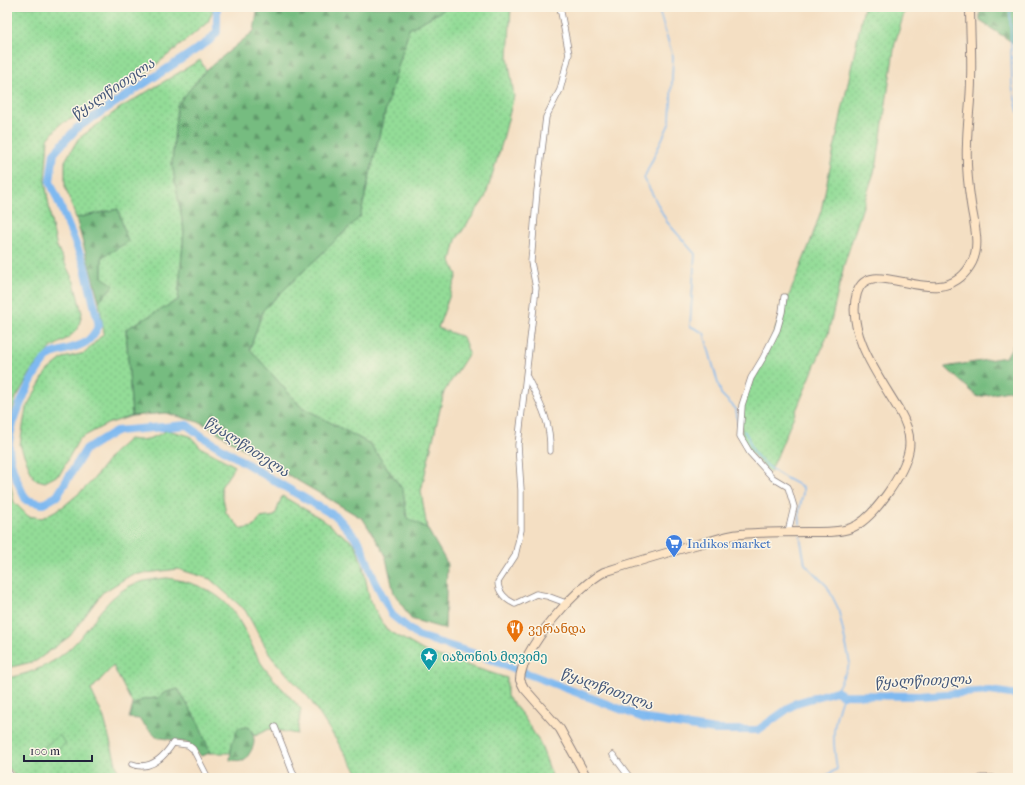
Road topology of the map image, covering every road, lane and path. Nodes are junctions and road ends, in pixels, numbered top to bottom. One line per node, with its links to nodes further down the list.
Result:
1 (560, 7): 4 (street)
2 (970, 7): 6 (main road)
3 (784, 297): 6 (street)
4 (527, 377): 5 (street); 7 (street)
5 (550, 451)
6 (788, 532): 7 (main road)
7 (566, 603): 15 (main road)
8 (275, 727): 14 (street)
9 (613, 756): 16 (street)
10 (132, 764): 13 (street)
11 (7, 770): 12 (street)
12 (12, 778)
13 (208, 778)
14 (296, 778)
15 (587, 778)
16 (630, 778)
17 (981, 778): 18 (street)
18 (993, 778)

